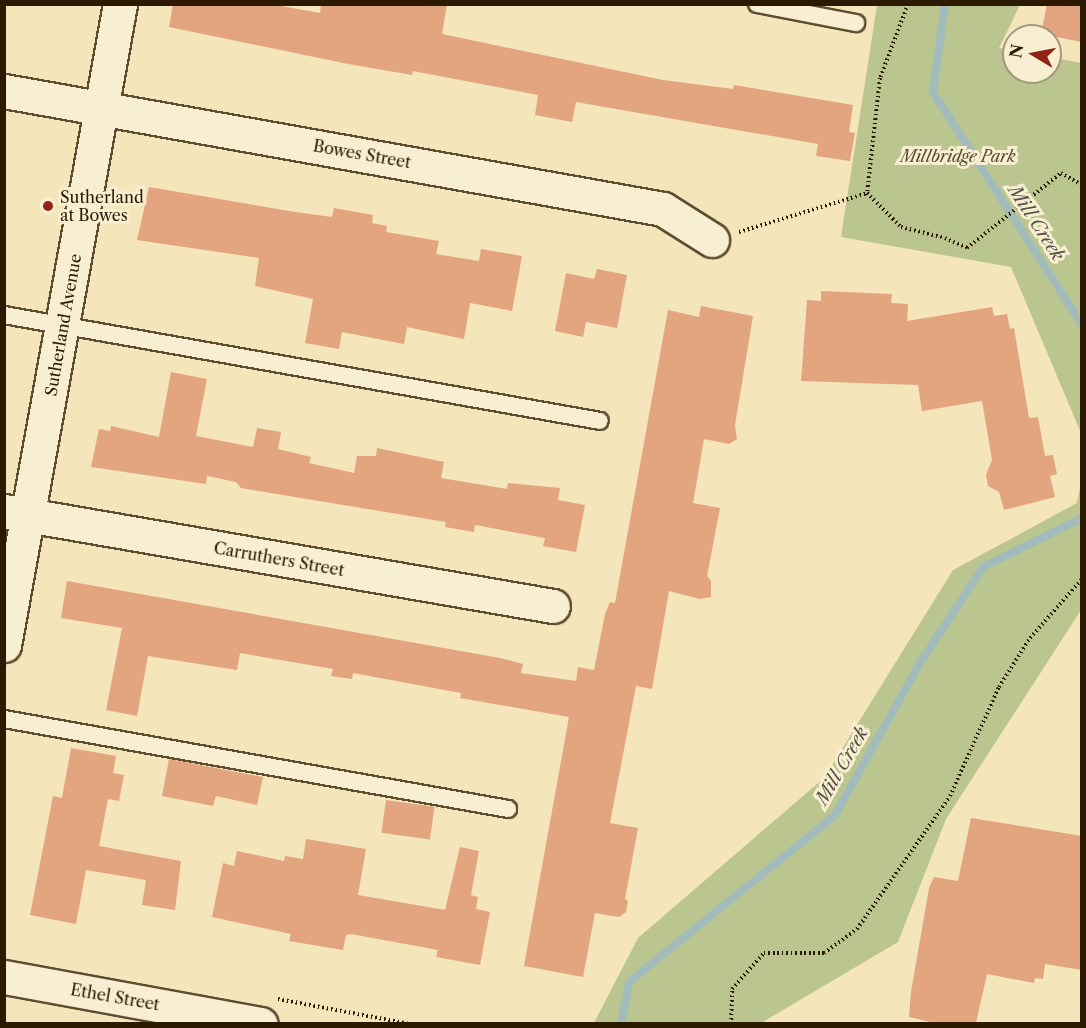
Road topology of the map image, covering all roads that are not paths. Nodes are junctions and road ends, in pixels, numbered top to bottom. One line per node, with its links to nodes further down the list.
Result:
1 (120, 4): 5 (street, Sutherland Avenue)
2 (756, 4): 3 (lane)
3 (856, 23)
4 (4, 91): 5 (street, Bowes Street)
5 (102, 106): 6 (street, Bowes Street); 8 (street, Sutherland Avenue)
6 (712, 240)
7 (4, 315): 8 (lane)
8 (63, 325): 9 (lane); 10 (street, Sutherland Avenue)
9 (600, 421)
10 (16, 513): 11 (street, Carruthers Street); 12 (street, Sutherland Avenue)
11 (553, 606)
12 (4, 645)
13 (4, 718): 14 (lane)
14 (508, 809)
15 (4, 977): 16 (street, Ethel Street)
16 (261, 1023)

